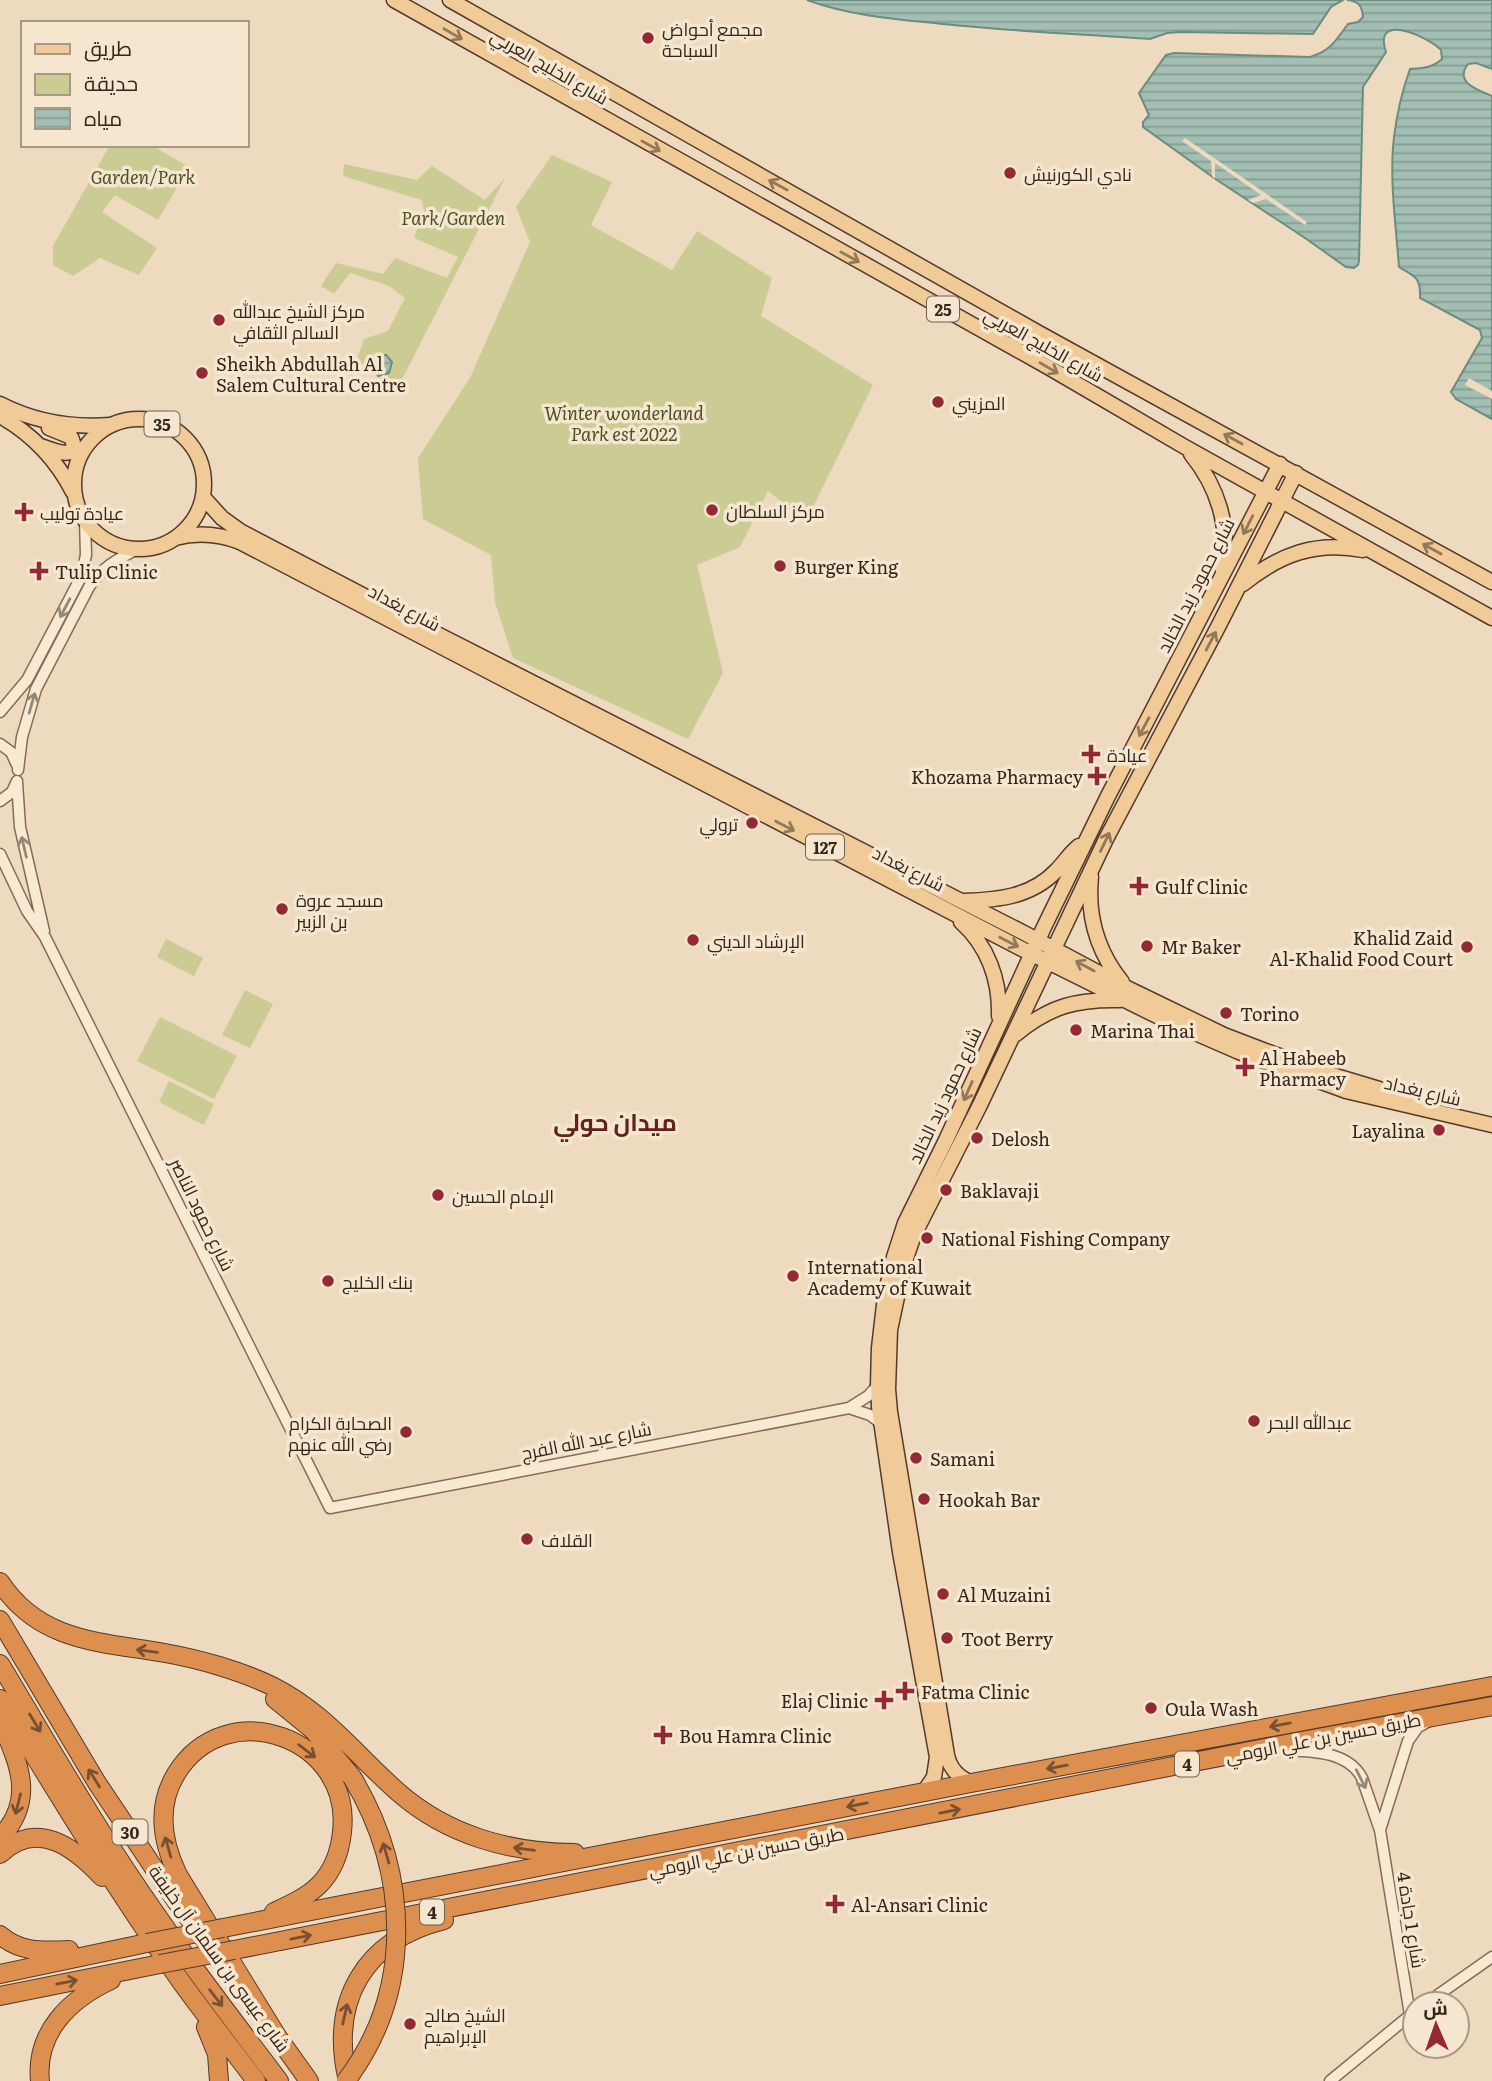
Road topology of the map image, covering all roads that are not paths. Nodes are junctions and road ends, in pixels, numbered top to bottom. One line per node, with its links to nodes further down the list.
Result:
1 (394, 0): 8 (main road, شارع الخليج العربي / 25, one-way to 8)
2 (450, 0): 9 (main road, شارع الخليج العربي / 25, one-way to 2)
3 (0, 404): 5 (main road, 35)
4 (0, 416): 7 (main road)
5 (36, 419): 6 (main road, 35); 7 (main road)
6 (115, 425): 12 (main road, 35); 13 (main road)
7 (40, 445): 13 (main road)
8 (1185, 447): 11 (main road, شارع الخليج العربي / 25); 20 (main road)
9 (1280, 464): 10 (main road, شارع الخليج العربي / 25); 11 (main road, شارع حمود زيد الخالد)
10 (1296, 473): 14 (main road, شارع حمود زيد الخالد); 19 (main road, شارع الخليج العربي / 25, one-way to 10)
11 (1265, 492): 14 (main road, شارع الخليج العربي / 25); 20 (main road, شارع حمود زيد الخالد, one-way to 20)
12 (203, 497): 16 (main road); 33 (main road, شارع بغداد / 127)
13 (76, 500): 15 (main road)
14 (1282, 500): 18 (main road, شارع الخليج العربي / 25); 21 (main road, شارع حمود زيد الخالد)
15 (85, 520): 17 (main road); 23 (street, one-way to 23)
16 (175, 538): 17 (main road); 34 (main road, شارع بغداد / 127, one-way to 34)
17 (137, 549): 25 (street, one-way to 17)
18 (1375, 553): 21 (main road); 22 (main road, شارع الخليج العربي / 25)
19 (1492, 582)
20 (1218, 584): 28 (main road, شارع حمود زيد الخالد, one-way to 28)
21 (1239, 587): 30 (main road, شارع حمود زيد الخالد, one-way to 21)
22 (1492, 618)
23 (0, 712)
24 (0, 744): 25 (street)
25 (18, 770): 26 (street, شارع حمود الناصر)
26 (17, 782): 27 (street); 31 (street, شارع حمود الناصر, one-way to 26)
27 (0, 801)
28 (1086, 841): 33 (main road); 36 (main road, شارع حمود زيد الخالد)
29 (0, 854): 32 (street, شارع حمود الناصر)
30 (1092, 868): 37 (main road, شارع حمود زيد الخالد); 38 (main road)
31 (32, 880): 32 (street); 35 (street, شارع حمود الناصر)
32 (15, 887): 35 (street, شارع حمود الناصر)
33 (961, 901): 36 (main road, شارع بغداد / 127)
34 (946, 910): 36 (main road, شارع بغداد / 127, one-way to 36); 39 (main road)
35 (45, 937): 46 (street, شارع حمود الناصر)
36 (1034, 946): 37 (main road, شارع بغداد / 127); 39 (main road, شارع حمود زيد الخالد)
37 (1051, 955): 38 (main road, شارع بغداد / 127); 40 (main road, شارع حمود زيد الخالد)
38 (1126, 994): 40 (main road); 41 (main road, شارع بغداد / 127); 42 (main road, شارع بغداد / 127)
39 (999, 1023): 43 (main road, شارع حمود زيد الخالد, one-way to 43)
40 (1012, 1037): 61 (main road, شارع حمود زيد الخالد)
41 (1492, 1116)
42 (1492, 1125)
43 (878, 1385): 44 (street, شارع عبد الله الفرج); 45 (main road, شارع حمود زيد الخالد)
44 (849, 1408): 45 (street); 46 (street, شارع عبد الله الفرج)
45 (882, 1424): 62 (main road, شارع حمود زيد الخالد)
46 (330, 1507)
47 (0, 1582): 50 (highway, one-way to 47)
48 (0, 1620): 80 (highway, شارع عيسى بن سلمان آل خليفة / 30, one-way to 48)
49 (0, 1664): 84 (highway, شارع عيسى بن سلمان آل خليفة / 30, one-way to 84)
50 (213, 1666): 65 (highway, one-way to 50); 86 (highway, one-way to 50, bridge)
51 (1492, 1686): 53 (highway, طريق حسين بن علي الرومي / 4)
52 (1492, 1694): 56 (highway)
53 (1441, 1695): 59 (highway); 61 (highway, طريق حسين بن علي الرومي / 4, one-way to 61)
54 (0, 1699): 68 (highway)
55 (1492, 1706): 56 (highway, طريق حسين بن علي الرومي / 4)
56 (1468, 1710): 57 (highway, طريق حسين بن علي الرومي / 4)
57 (1439, 1715): 59 (highway, طريق حسين بن علي الرومي / 4); 63 (street, شارع 1 جادة 4)
58 (0, 1720): 64 (highway, one-way to 64)
59 (1296, 1742): 60 (highway, طريق حسين بن علي الرومي / 4)
60 (1254, 1750): 63 (street, شارع 1 جادة 4, one-way to 63); 67 (highway, طريق حسين بن علي الرومي / 4, one-way to 60)
61 (971, 1783): 62 (highway, طريق حسين بن علي الرومي / 4)
62 (924, 1791): 65 (highway, طريق حسين بن علي الرومي / 4, one-way to 65)
63 (1380, 1830): 76 (street, شارع 1 جادة 4)
64 (0, 1838)
65 (617, 1852): 69 (highway, طريق حسين بن علي الرومي / 4)
66 (0, 1854): 68 (highway)
67 (630, 1873): 73 (highway, طريق حسين بن علي الرومي / 4, one-way to 67, bridge); 86 (highway, one-way to 67)
68 (136, 1915): 75 (highway)
69 (251, 1922): 71 (highway, طريق حسين بن علي الرومي / 4, bridge); 80 (highway, one-way to 69)
70 (0, 1935): 71 (highway)
71 (138, 1945): 74 (highway, طريق حسين بن علي الرومي / 4)
72 (1492, 1957): 77 (street)
73 (136, 1969): 78 (highway, طريق حسين بن علي الرومي / 4, one-way to 73); 81 (highway)
74 (0, 1974)
75 (183, 1984): 82 (highway); 83 (highway)
76 (1408, 1990)
77 (1445, 1990)
78 (0, 1996)
79 (1401, 2022): 87 (street)
80 (275, 2033): 85 (highway, شارع عيسى بن سلمان آل خليفة / 30)
81 (40, 2081)
82 (219, 2081)
83 (256, 2081)
84 (279, 2081)
85 (309, 2081)
86 (347, 2081)
87 (1330, 2081)

